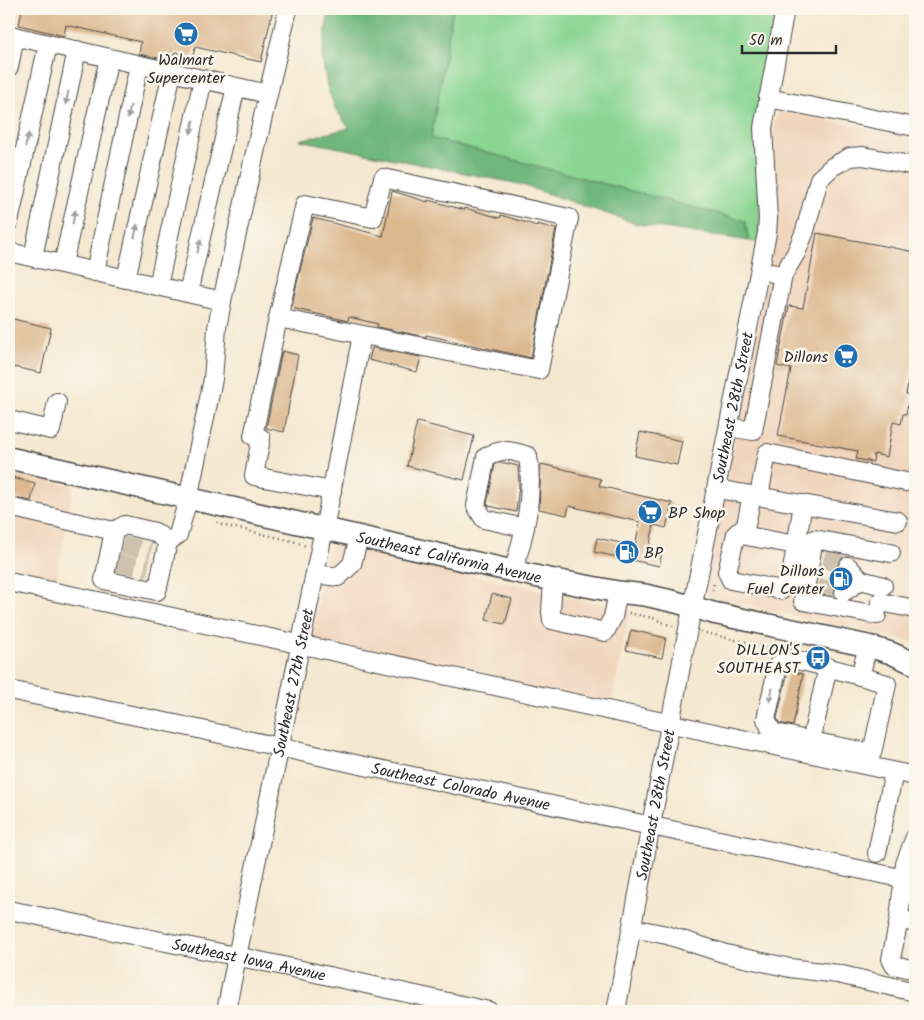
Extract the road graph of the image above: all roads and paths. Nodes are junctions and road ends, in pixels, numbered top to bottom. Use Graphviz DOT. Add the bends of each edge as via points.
graph roads {
  1 [pos="288,9"];
  2 [pos="786,9"];
  3 [pos="12,35"];
  4 [pos="48,44"];
  5 [pos="77,50"];
  6 [pos="109,58"];
  7 [pos="139,65"];
  8 [pos="9,67"];
  9 [pos="172,72"];
  10 [pos="203,79"];
  11 [pos="236,87"];
  12 [pos="268,94"];
  13 [pos="768,98"];
  14 [pos="915,127"];
  15 [pos="915,166"];
  16 [pos="9,222"];
  17 [pos="9,252"];
  18 [pos="33,257"];
  19 [pos="63,264"];
  20 [pos="94,272"];
  21 [pos="760,272"];
  22 [pos="783,275"];
  23 [pos="126,279"];
  24 [pos="158,286"];
  25 [pos="188,294"];
  26 [pos="222,301"];
  27 [pos="278,318"];
  28 [pos="362,334"];
  29 [pos="57,402"];
  30 [pos="9,420"];
  31 [pos="729,427"];
  32 [pos="753,432"];
  33 [pos="767,453"];
  34 [pos="9,458"];
  35 [pos="906,482"];
  36 [pos="717,489"];
  37 [pos="332,491"];
  38 [pos="756,496"];
  39 [pos="188,499"];
  40 [pos="803,504"];
  41 [pos="9,508"];
  42 [pos="898,521"];
  43 [pos="525,528"];
  44 [pos="324,529"];
  45 [pos="736,534"];
  46 [pos="359,537"];
  47 [pos="116,540"];
  48 [pos="796,545"];
  49 [pos="161,549"];
  50 [pos="891,554"];
  51 [pos="848,566"];
  52 [pos="513,571"];
  53 [pos="315,574"];
  54 [pos="553,580"];
  55 [pos="861,580"];
  56 [pos="9,582"];
  57 [pos="618,592"];
  58 [pos="844,592"];
  59 [pos="880,601"];
  60 [pos="693,606"];
  61 [pos="915,609"];
  62 [pos="300,643"];
  63 [pos="868,646"];
  64 [pos="891,653"];
  65 [pos="915,653"];
  66 [pos="915,664"];
  67 [pos="828,667"];
  68 [pos="860,676"];
  69 [pos="9,690"];
  70 [pos="671,725"];
  71 [pos="812,741"];
  72 [pos="279,747"];
  73 [pos="870,760"];
  74 [pos="894,772"];
  75 [pos="915,776"];
  76 [pos="652,825"];
  77 [pos="915,837"];
  78 [pos="877,854"];
  79 [pos="909,879"];
  80 [pos="9,910"];
  81 [pos="907,921"];
  82 [pos="632,928"];
  83 [pos="237,956"];
  84 [pos="915,970"];
  85 [pos="915,992"];
  86 [pos="226,1011"];
  87 [pos="489,1011"];
  88 [pos="616,1011"];
  1 -- 12 [label="street"];
  2 -- 13 [label="street, Southeast 28th Street"];
  3 -- 4 [label="street"];
  3 -- 8 [label="street"];
  4 -- 5 [label="street"];
  16 -- 4 [label="street, one-way"];
  5 -- 6 [label="street"];
  5 -- 18 [label="street, one-way"];
  6 -- 7 [label="street"];
  19 -- 6 [label="street, one-way"];
  7 -- 9 [label="street"];
  7 -- 20 [label="street, one-way"];
  9 -- 10 [label="street"];
  23 -- 9 [label="street, one-way"];
  10 -- 11 [label="street"];
  10 -- 24 [label="street, one-way"];
  11 -- 12 [label="street"];
  25 -- 11 [label="street, one-way"];
  12 -- 26 [label="street"];
  13 -- 14 [label="street"];
  13 -- 21 [label="street, Southeast 28th Street" via="762,128 768,219"];
  15 -- 22 [label="street" via="863,156 850,157 832,167 819,179 805,231"];
  17 -- 18 [label="street"];
  18 -- 19 [label="street"];
  19 -- 20 [label="street"];
  20 -- 23 [label="street"];
  21 -- 22 [label="street"];
  21 -- 31 [label="street, Southeast 28th Street"];
  22 -- 32 [label="street"];
  23 -- 24 [label="street"];
  24 -- 25 [label="street"];
  25 -- 26 [label="street"];
  26 -- 39 [label="street" via="213,379"];
  27 -- 28 [label="street"];
  27 -- 28 [label="street" via="305,204 373,218 383,178 569,218 539,370"];
  27 -- 37 [label="street" via="253,436 261,438 254,476"];
  28 -- 37 [label="street, Southeast 27th Street"];
  29 -- 30 [label="street" via="51,430"];
  31 -- 32 [label="street"];
  31 -- 36 [label="street, Southeast 28th Street"];
  32 -- 33 [label="street"];
  33 -- 35 [label="street"];
  33 -- 38 [label="street"];
  34 -- 39 [label="main road, Southeast California Avenue"];
  36 -- 38 [label="street"];
  36 -- 60 [label="street, Southeast 28th Street"];
  37 -- 44 [label="street, Southeast 27th Street"];
  38 -- 40 [label="street"];
  38 -- 45 [label="street" via="746,525"];
  39 -- 44 [label="main road, Southeast California Avenue"];
  39 -- 49 [label="street" via="178,535"];
  40 -- 42 [label="street"];
  40 -- 48 [label="street"];
  41 -- 47 [label="street"];
  43 -- 43 [label="street" via="531,476 528,456 512,450 495,452 486,457 476,506 484,519"];
  43 -- 52 [label="street"];
  44 -- 46 [label="main road, Southeast California Avenue"];
  44 -- 53 [label="street, Southeast 27th Street"];
  45 -- 48 [label="street"];
  45 -- 48 [label="street" via="728,576 731,580 764,588 782,590 787,586"];
  46 -- 52 [label="main road, Southeast California Avenue"];
  46 -- 53 [label="street" via="352,564 338,577"];
  47 -- 49 [label="street" via="125,525 155,532"];
  47 -- 49 [label="street" via="113,562 104,580 157,591 155,571"];
  50 -- 59 [label="street" via="814,538 817,558 811,586 803,601"];
  51 -- 55 [label="street"];
  52 -- 54 [label="main road, Southeast California Avenue"];
  53 -- 62 [label="street, Southeast 27th Street"];
  54 -- 57 [label="main road, Southeast California Avenue"];
  54 -- 57 [label="street" via="552,620 605,632 613,616"];
  55 -- 58 [label="street"];
  55 -- 59 [label="street"];
  56 -- 62 [label="street"];
  57 -- 60 [label="main road, Southeast California Avenue"];
  59 -- 61 [label="street"];
  60 -- 63 [label="main road, Southeast California Avenue"];
  60 -- 70 [label="street, Southeast 28th Street"];
  62 -- 70 [label="street"];
  62 -- 72 [label="street, Southeast 27th Street"];
  63 -- 64 [label="main road, Southeast California Avenue"];
  63 -- 68 [label="street"];
  64 -- 65 [label="main road, Southeast California Avenue"];
  64 -- 66 [label="main road, Southeast California Avenue"];
  67 -- 68 [label="street"];
  67 -- 71 [label="street"];
  67 -- 71 [label="street, one-way" via="787,658 778,665 770,698 766,719 772,732"];
  68 -- 73 [label="street" via="887,684"];
  69 -- 72 [label="street, Southeast Colorado Avenue"];
  70 -- 73 [label="street"];
  70 -- 76 [label="street, Southeast 28th Street"];
  71 -- 73 [label="street"];
  72 -- 76 [label="street, Southeast Colorado Avenue"];
  72 -- 83 [label="street, Southeast 27th Street"];
  73 -- 74 [label="street"];
  74 -- 75 [label="street"];
  74 -- 78 [label="street"];
  76 -- 79 [label="street, Southeast Colorado Avenue"];
  76 -- 82 [label="street, Southeast 28th Street"];
  77 -- 79 [label="street" via="905,864"];
  79 -- 81 [label="street"];
  80 -- 83 [label="street, Southeast Iowa Avenue"];
  81 -- 84 [label="street" via="891,959 894,965"];
  82 -- 85 [label="street" via="667,935 726,954"];
  82 -- 88 [label="street, Southeast 28th Street"];
  83 -- 86 [label="street, Southeast 27th Street"];
  83 -- 87 [label="street, Southeast Iowa Avenue"];
}
